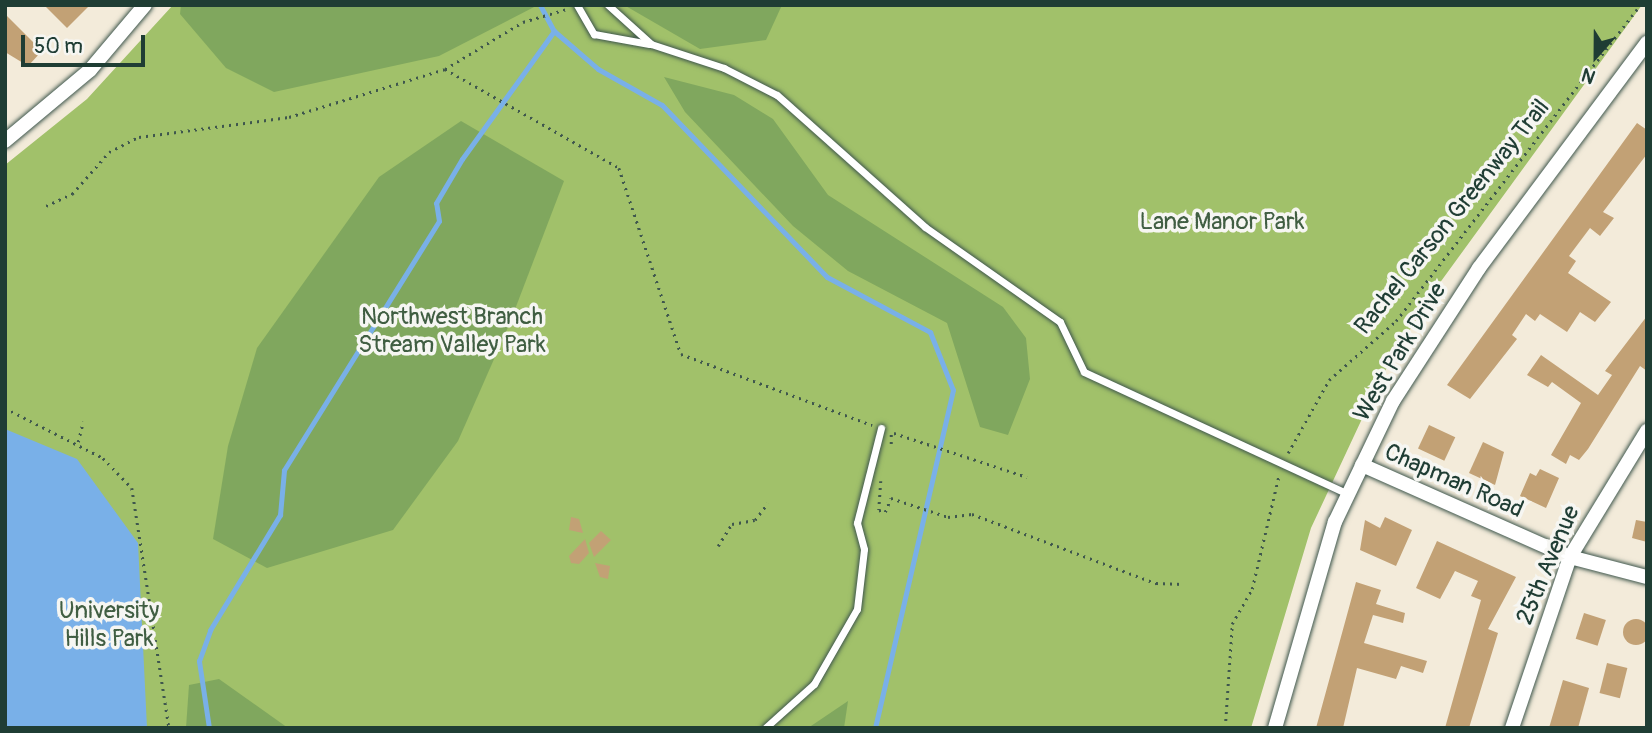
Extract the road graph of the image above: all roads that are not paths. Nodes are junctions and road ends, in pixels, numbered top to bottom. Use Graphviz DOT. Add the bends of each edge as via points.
graph roads {
  1 [pos="145,5"];
  2 [pos="577,5"];
  3 [pos="608,5"];
  4 [pos="1647,43"];
  5 [pos="651,44"];
  6 [pos="5,141"];
  7 [pos="881,428"];
  8 [pos="1647,430"];
  9 [pos="1362,465"];
  10 [pos="1348,494"];
  11 [pos="1570,558"];
  12 [pos="1647,577"];
  13 [pos="765,728"];
  14 [pos="1275,728"];
  15 [pos="1511,728"];
  1 -- 6 [label="street" via="90,70"];
  2 -- 5 [label="lane" via="594,34"];
  3 -- 5 [label="lane"];
  4 -- 9 [label="street, West Park Drive" via="1448,312"];
  5 -- 10 [label="lane" via="724,68 777,94 925,228 1060,322 1084,372"];
  7 -- 13 [label="lane" via="858,523 864,549 857,609 814,684"];
  8 -- 11 [label="street, 25th Avenue"];
  9 -- 10 [label="street, West Park Drive"];
  9 -- 11 [label="street, Chapman Road"];
  10 -- 14 [label="street, West Park Drive" via="1319,566"];
  11 -- 12 [label="street, Chapman Road"];
  11 -- 15 [label="street, 25th Avenue"];
}
